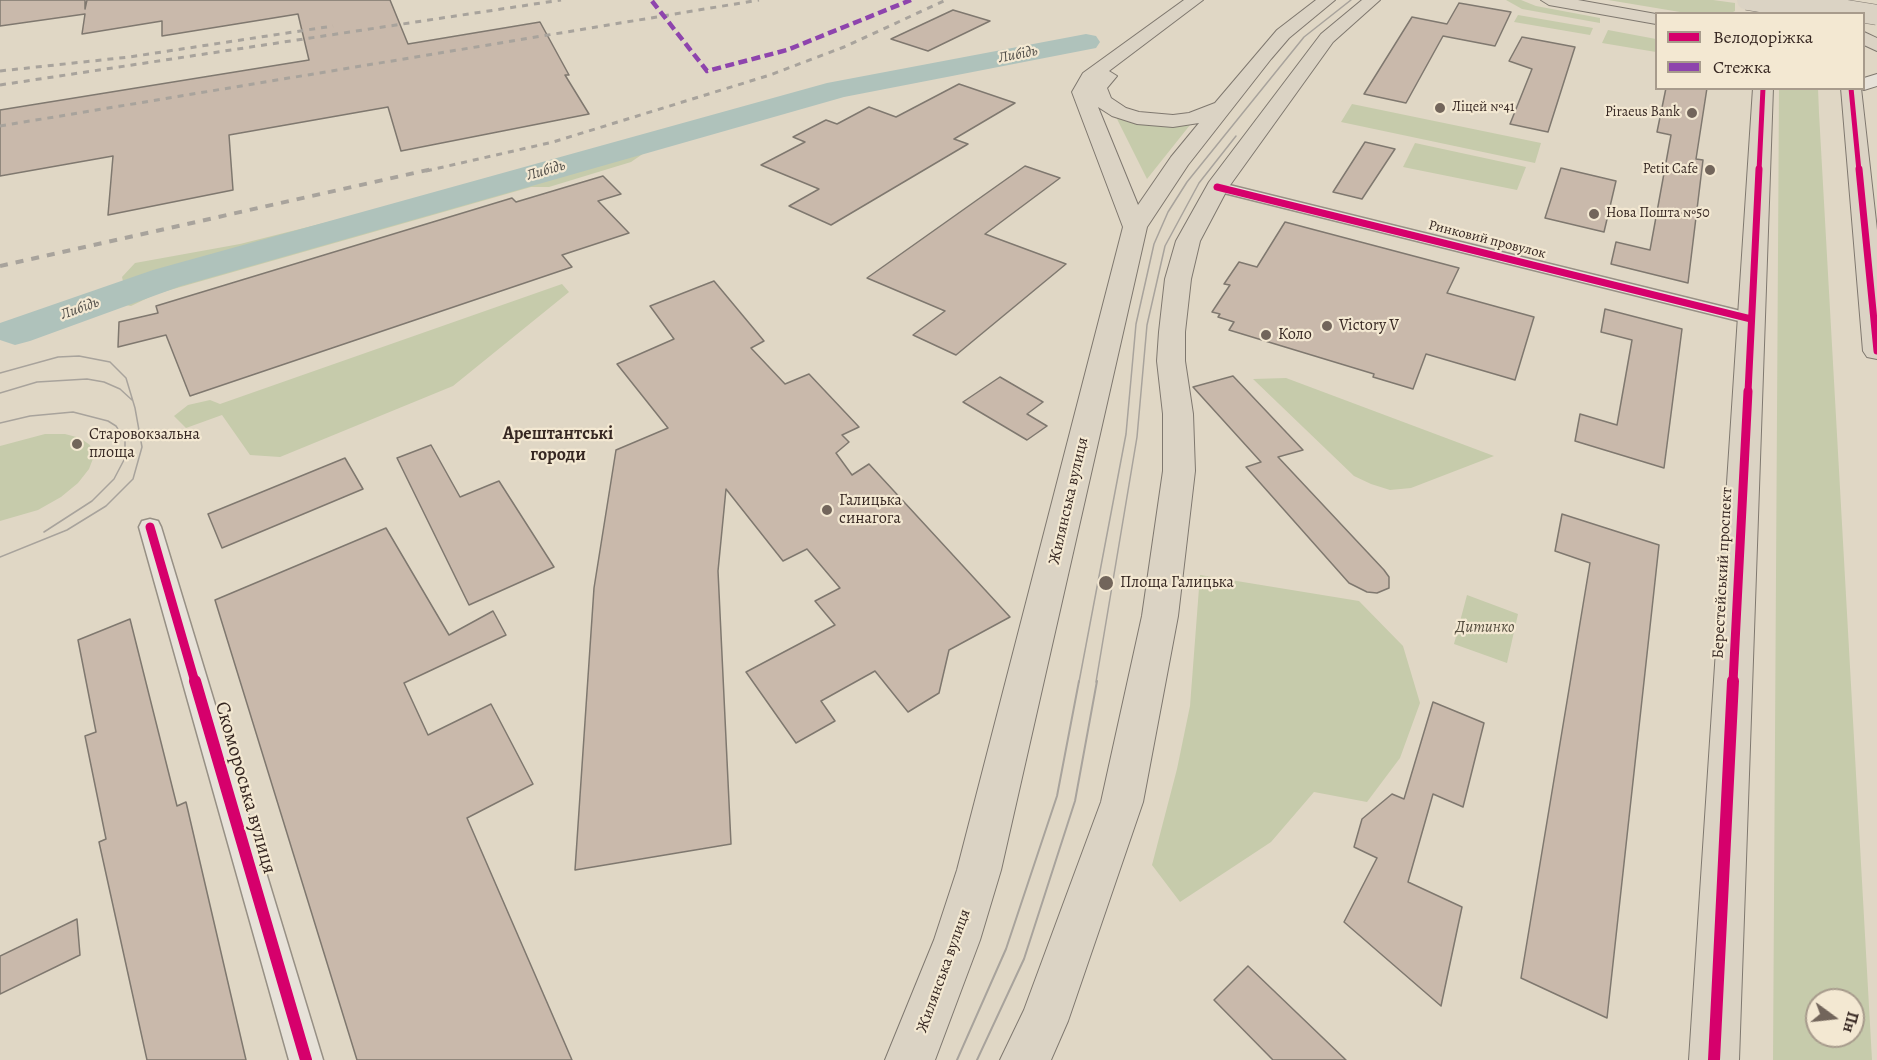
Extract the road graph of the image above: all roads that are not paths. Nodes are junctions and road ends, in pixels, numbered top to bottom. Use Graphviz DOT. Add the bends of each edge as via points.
graph roads {
  1 [pos="1195,0"];
  2 [pos="1210,0"];
  3 [pos="1327,0"];
  4 [pos="1372,0"];
  5 [pos="1549,0"];
  6 [pos="1582,0"];
  7 [pos="1747,0"];
  8 [pos="1786,0"];
  9 [pos="1819,12"];
  10 [pos="1859,12"];
  11 [pos="1655,13"];
  12 [pos="1655,20"];
  13 [pos="1763,90"];
  14 [pos="1851,90"];
  15 [pos="1223,107"];
  16 [pos="1217,187"];
  17 [pos="1135,227"];
  18 [pos="1751,319"];
  19 [pos="1877,351"];
  20 [pos="150,527"];
  21 [pos="306,1060"];
  22 [pos="910,1060"];
  23 [pos="1026,1060"];
  24 [pos="1714,1060"];
  1 -- 17 [label="main road" via="1102,67 1090,77 1082,92"];
  2 -- 15 [label="main road" via="1108,74 1097,88 1102,101 1119,112 1152,121 1173,122"];
  3 -- 15 [label="main road, Жилянська вулиця" via="1283,34"];
  4 -- 16 [label="main road" via="1327,38"];
  5 -- 12 [label="main road"];
  6 -- 11 [label="main road"];
  7 -- 9 [label="main road, bridge"];
  8 -- 10 [label="main road, bridge"];
  13 -- 18 [label="main road, Берестейський проспект"];
  14 -- 19 [label="main road"];
  15 -- 17 [label="main road, Жилянська вулиця"];
  16 -- 18 [label="street, Ринковий провулок"];
  16 -- 23 [label="main road" via="1188,241 1178,279 1171,361 1178,414 1179,471 1160,616 1122,802 1044,1022"];
  17 -- 22 [label="main road, Жилянська вулиця" via="979,870 957,940"];
  18 -- 24 [label="main road, Берестейський проспект"];
  20 -- 21 [label="street, Скомороська вулиця"];
}
